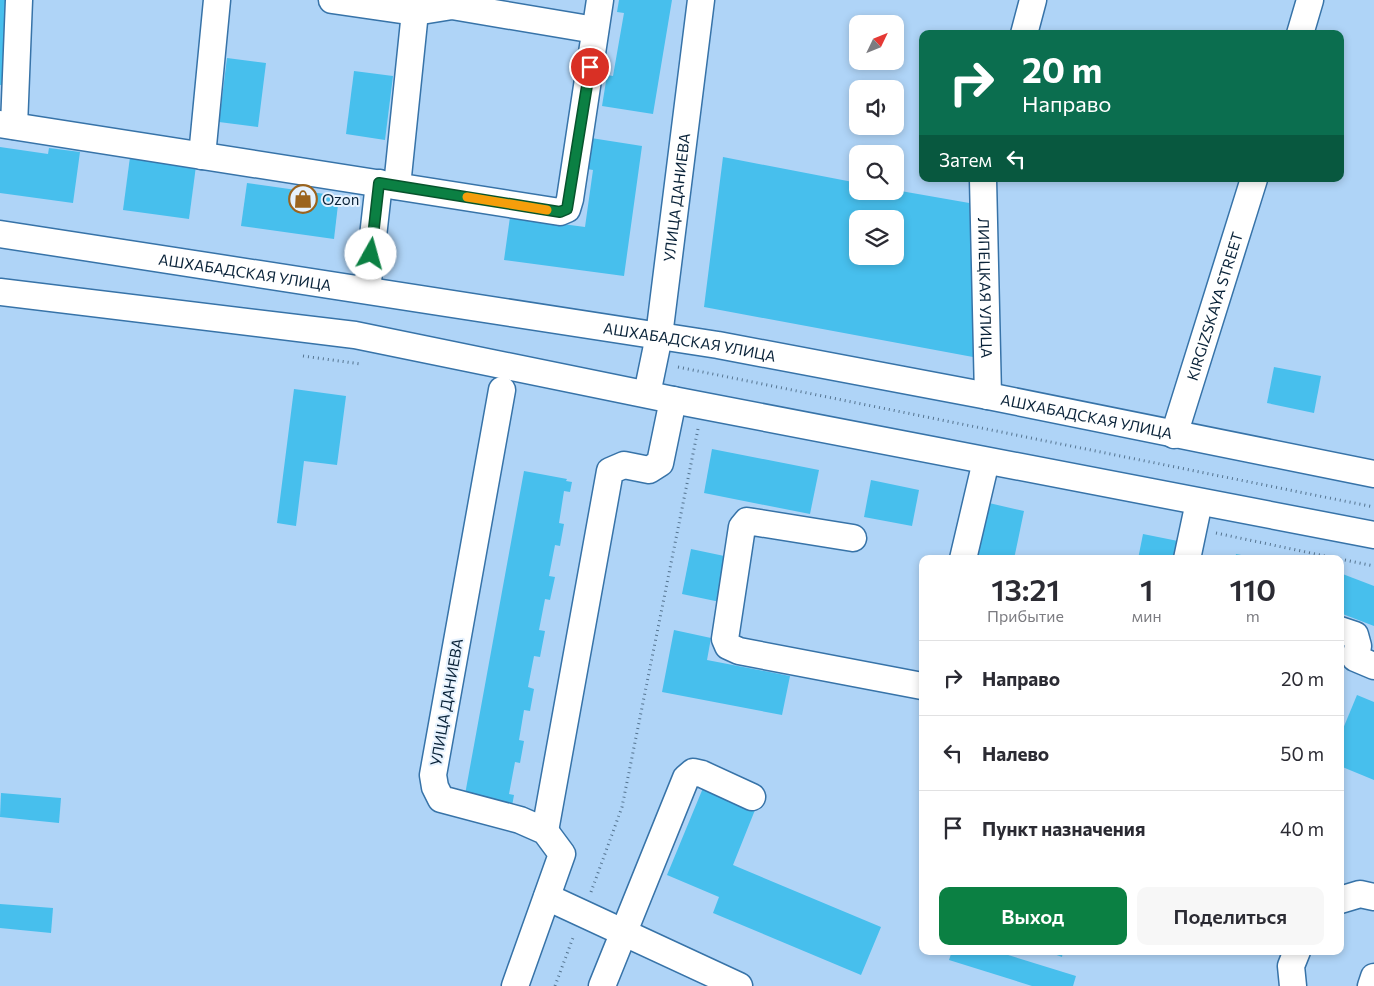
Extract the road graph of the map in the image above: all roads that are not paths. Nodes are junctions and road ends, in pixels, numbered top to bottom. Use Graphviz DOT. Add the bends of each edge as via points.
graph roads {
  1 [pos="19,0"];
  2 [pos="217,0"];
  3 [pos="332,0"];
  4 [pos="600,0"];
  5 [pos="701,0"];
  6 [pos="1033,0"];
  7 [pos="1310,0"];
  8 [pos="415,12"];
  9 [pos="595,30"];
  10 [pos="1025,30"];
  11 [pos="1301,30"];
  12 [pos="7,125"];
  13 [pos="202,156"];
  14 [pos="983,182"];
  15 [pos="1253,182"];
  16 [pos="388,184"];
  17 [pos="0,234"];
  18 [pos="366,290"];
  19 [pos="0,292"];
  20 [pos="659,336"];
  21 [pos="502,390"];
  22 [pos="647,394"];
  23 [pos="988,396"];
  24 [pos="673,400"];
  25 [pos="1174,435"];
  26 [pos="986,461"];
  27 [pos="1374,474"];
  28 [pos="1200,502"];
  29 [pos="1374,535"];
  30 [pos="853,538"];
  31 [pos="965,555"];
  32 [pos="1188,555"];
  33 [pos="1344,631"];
  34 [pos="1374,666"];
  35 [pos="919,685"];
  36 [pos="752,798"];
  37 [pos="545,831"];
  38 [pos="547,897"];
  39 [pos="1374,897"];
  40 [pos="1344,899"];
  41 [pos="625,934"];
  42 [pos="1295,955"];
  43 [pos="1374,977"];
  44 [pos="515,986"];
  45 [pos="602,986"];
  46 [pos="738,986"];
  47 [pos="1294,986"];
  48 [pos="1371,986"];
  1 -- 12 [label="street"];
  2 -- 13 [label="street"];
  3 -- 8 [label="street"];
  4 -- 9 [label="street"];
  5 -- 20 [label="street, УЛИЦА ДАНИЕВА"];
  6 -- 10 [label="street"];
  7 -- 11 [label="street"];
  8 -- 9 [label="street" via="452,6"];
  8 -- 16 [label="street"];
  9 -- 16 [label="street" via="567,209 560,212"];
  12 -- 13 [label="street"];
  13 -- 16 [label="street"];
  14 -- 23 [label="street, ЛИПЕЦКАЯ УЛИЦА"];
  15 -- 25 [label="street, KIRGIZSKAYA STREET"];
  16 -- 18 [label="street"];
  17 -- 18 [label="street, АШХАБАДСКАЯ УЛИЦА"];
  18 -- 20 [label="street, АШХАБАДСКАЯ УЛИЦА"];
  19 -- 22 [label="street" via="355,335"];
  20 -- 22 [label="street, УЛИЦА ДАНИЕВА"];
  20 -- 23 [label="street, АШХАБАДСКАЯ УЛИЦА"];
  21 -- 37 [label="street, УЛИЦА ДАНИЕВА" via="433,775 441,799 520,820"];
  22 -- 24 [label="street"];
  23 -- 25 [label="street, АШХАБАДСКАЯ УЛИЦА"];
  24 -- 26 [label="street"];
  24 -- 37 [label="street" via="660,464 649,470 624,465 610,471"];
  25 -- 27 [label="street, АШХАБАДСКАЯ УЛИЦА"];
  26 -- 28 [label="street"];
  26 -- 31 [label="street"];
  28 -- 29 [label="street"];
  28 -- 32 [label="street"];
  30 -- 35 [label="street" via="747,521 742,527 725,639 728,646 739,652"];
  33 -- 34 [label="street" via="1355,635 1358,646 1355,658"];
  36 -- 41 [label="street" via="702,774 693,772 686,778"];
  37 -- 38 [label="street, УЛИЦА ДАНИЕВА" via="562,854"];
  38 -- 41 [label="street"];
  38 -- 44 [label="street, УЛИЦА ДАНИЕВА"];
  39 -- 40 [label="street" via="1360,894"];
  41 -- 45 [label="street"];
  41 -- 46 [label="street"];
  42 -- 47 [label="street" via="1291,966"];
  43 -- 48 [label="street"];
}
